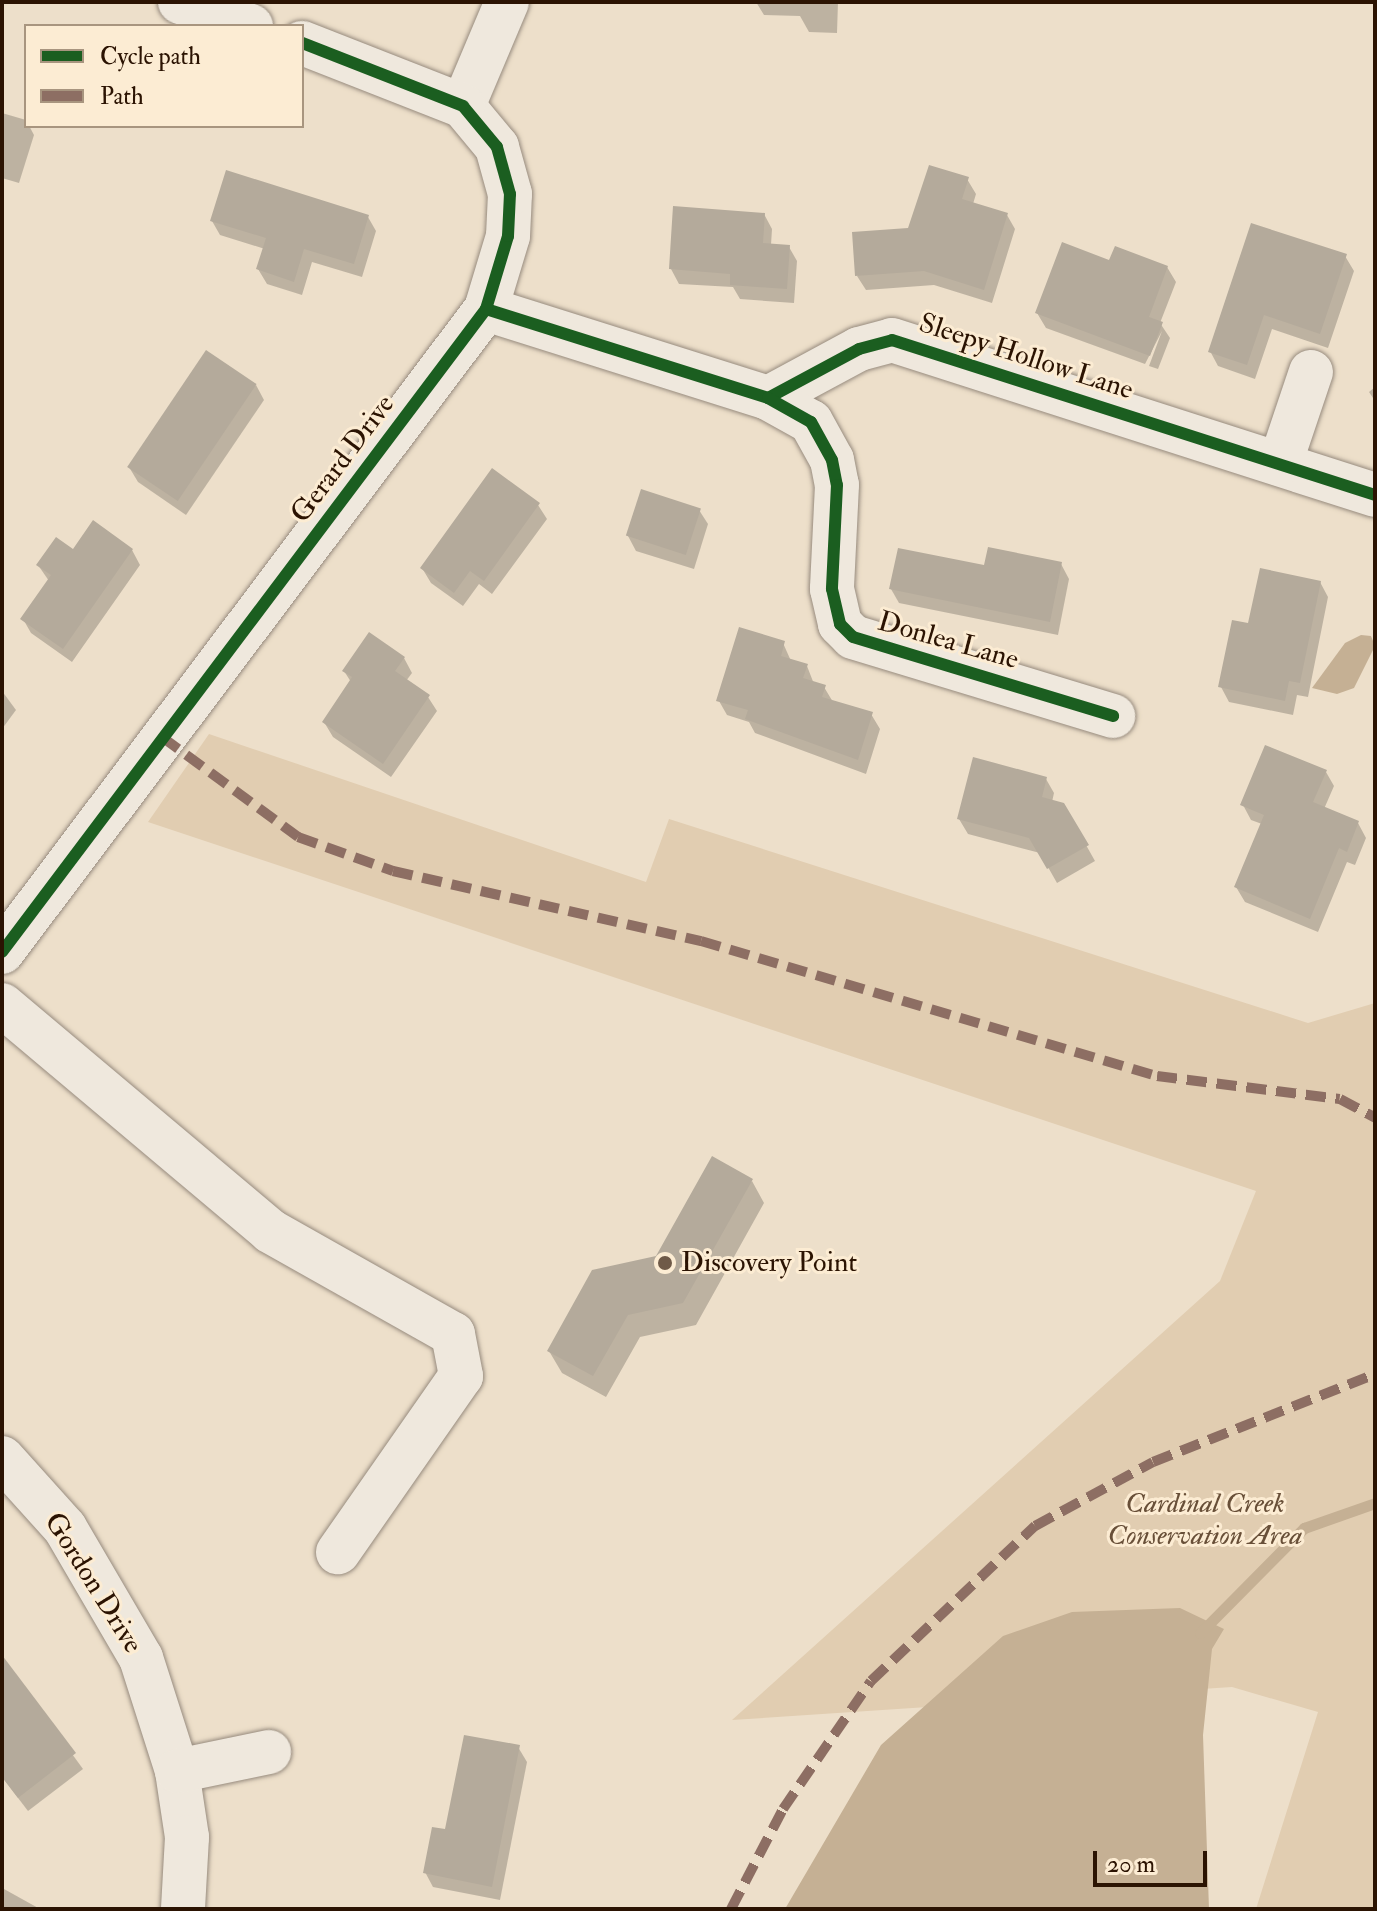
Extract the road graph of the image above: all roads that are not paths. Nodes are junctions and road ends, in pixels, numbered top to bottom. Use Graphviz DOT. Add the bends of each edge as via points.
graph roads {
  1 [pos="180,2"];
  2 [pos="507,2"];
  3 [pos="245,24"];
  4 [pos="304,44"];
  5 [pos="463,106"];
  6 [pos="486,309"];
  7 [pos="1311,372"];
  8 [pos="768,398"];
  9 [pos="1280,464"];
  10 [pos="1375,495"];
  11 [pos="1113,716"];
  12 [pos="7,933"];
  13 [pos="2,1005"];
  14 [pos="2,1458"];
  15 [pos="338,1552"];
  16 [pos="269,1752"];
  17 [pos="177,1771"];
  18 [pos="183,1909"];
  1 -- 3 [label="street"];
  2 -- 5 [label="street"];
  4 -- 5 [label="street, Gerard Drive"];
  5 -- 6 [label="street, Gerard Drive" via="497,147 510,194 508,236"];
  6 -- 8 [label="street"];
  6 -- 12 [label="street, Gerard Drive"];
  7 -- 9 [label="street"];
  8 -- 9 [label="street, Sleepy Hollow Lane" via="825,372 859,349 892,340"];
  8 -- 11 [label="street, Donlea Lane" via="811,422 832,460 837,485 832,589 840,624 853,637"];
  9 -- 10 [label="street, Sleepy Hollow Lane"];
  13 -- 15 [label="street" via="270,1231 453,1334 461,1376"];
  14 -- 17 [label="street, Gordon Drive" via="65,1528 107,1593 141,1658"];
  16 -- 17 [label="street"];
  17 -- 18 [label="street, Gordon Drive" via="187,1837"];
}
